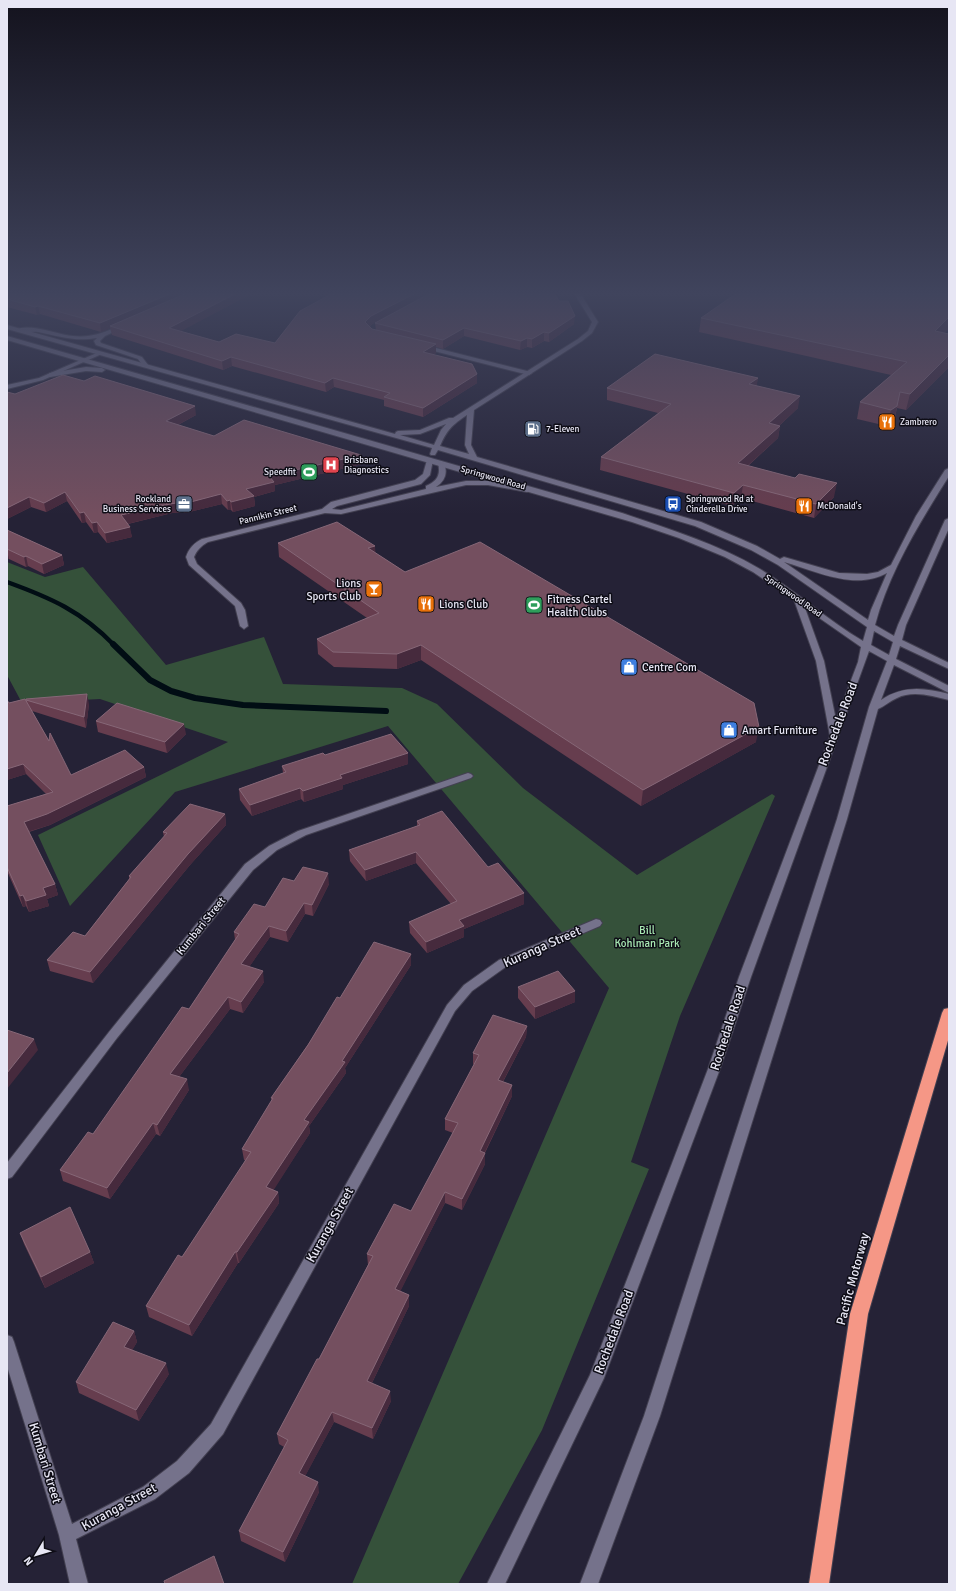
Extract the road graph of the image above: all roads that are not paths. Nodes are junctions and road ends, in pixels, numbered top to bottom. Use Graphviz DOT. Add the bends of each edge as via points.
graph roads {
  1 [pos="59,367"];
  2 [pos="107,367"];
  3 [pos="153,367"];
  4 [pos="506,367"];
  5 [pos="538,367"];
  6 [pos="529,373"];
  7 [pos="50,375"];
  8 [pos="137,376"];
  9 [pos="7,387"];
  10 [pos="471,409"];
  11 [pos="380,432"];
  12 [pos="436,448"];
  13 [pos="474,458"];
  14 [pos="430,460"];
  15 [pos="441,463"];
  16 [pos="949,470"];
  17 [pos="422,492"];
  18 [pos="539,492"];
  19 [pos="325,511"];
  20 [pos="949,520"];
  21 [pos="766,554"];
  22 [pos="894,566"];
  23 [pos="797,598"];
  24 [pos="244,626"];
  25 [pos="871,626"];
  26 [pos="897,641"];
  27 [pos="866,646"];
  28 [pos="892,660"];
  29 [pos="949,666"];
  30 [pos="949,690"];
  31 [pos="949,697"];
  32 [pos="874,707"];
  33 [pos="834,736"];
  34 [pos="468,776"];
  35 [pos="596,923"];
  36 [pos="949,1013"];
  37 [pos="7,1174"];
  38 [pos="7,1342"];
  39 [pos="67,1535"];
  40 [pos="79,1584"];
  41 [pos="496,1584"];
  42 [pos="589,1584"];
  43 [pos="819,1584"];
  1 -- 7 [label="main road"];
  2 -- 8 [label="main road, Springwood Road"];
  3 -- 11 [label="main road, Springwood Road"];
  4 -- 6 [label="main road"];
  5 -- 6 [label="main road"];
  6 -- 10 [label="main road"];
  7 -- 8 [label="main road" via="93,369"];
  7 -- 9 [label="main road"];
  8 -- 14 [label="main road, Springwood Road"];
  10 -- 11 [label="main road" via="419,433"];
  10 -- 12 [label="main road, Pannikin Street" via="450,424"];
  10 -- 13 [label="main road" via="468,445"];
  11 -- 12 [label="main road, Springwood Road"];
  12 -- 13 [label="main road, Springwood Road"];
  12 -- 14 [label="main road, Pannikin Street"];
  12 -- 15 [label="main road"];
  13 -- 21 [label="main road, Springwood Road" via="698,524"];
  14 -- 15 [label="main road, Springwood Road"];
  14 -- 19 [label="main road, Pannikin Street" via="426,475 418,482 334,504"];
  15 -- 17 [label="main road" via="443,474 440,480"];
  15 -- 18 [label="main road, Springwood Road"];
  16 -- 22 [label="main road, Rochedale Road" via="920,516"];
  17 -- 18 [label="main road" via="476,483"];
  17 -- 19 [label="main road" via="341,512"];
  18 -- 23 [label="main road, Springwood Road" via="674,533 766,576"];
  19 -- 24 [label="main road, Pannikin Street" via="213,538 194,549 190,557 193,565 238,605"];
  20 -- 26 [label="main road" via="905,617"];
  21 -- 22 [label="main road" via="820,572 844,576 879,574"];
  21 -- 25 [label="main road, Springwood Road" via="795,571"];
  22 -- 25 [label="main road, Rochedale Road"];
  23 -- 27 [label="main road, Springwood Road"];
  23 -- 33 [label="main road" via="820,661"];
  25 -- 26 [label="main road, Springwood Road"];
  25 -- 27 [label="main road, Rochedale Road"];
  26 -- 28 [label="main road"];
  26 -- 29 [label="main road, Springwood Road"];
  27 -- 28 [label="main road, Springwood Road"];
  27 -- 33 [label="main road, Rochedale Road"];
  28 -- 30 [label="main road, Springwood Road"];
  28 -- 32 [label="main road"];
  31 -- 32 [label="main road" via="924,691 907,691"];
  32 -- 42 [label="main road" via="842,819 652,1416"];
  33 -- 41 [label="main road, Rochedale Road" via="744,977 681,1159 596,1378"];
  34 -- 37 [label="main road, Kumbari Street" via="302,833 273,848 249,867 113,1034"];
  35 -- 39 [label="main road, Kuranga Street" via="503,963 468,988 451,1008 217,1429 183,1467 149,1493"];
  36 -- 43 [label="highway, Pacific Motorway" via="859,1314"];
  38 -- 39 [label="main road, Kumbari Street"];
  39 -- 40 [label="main road, Kumbari Street"];
}
